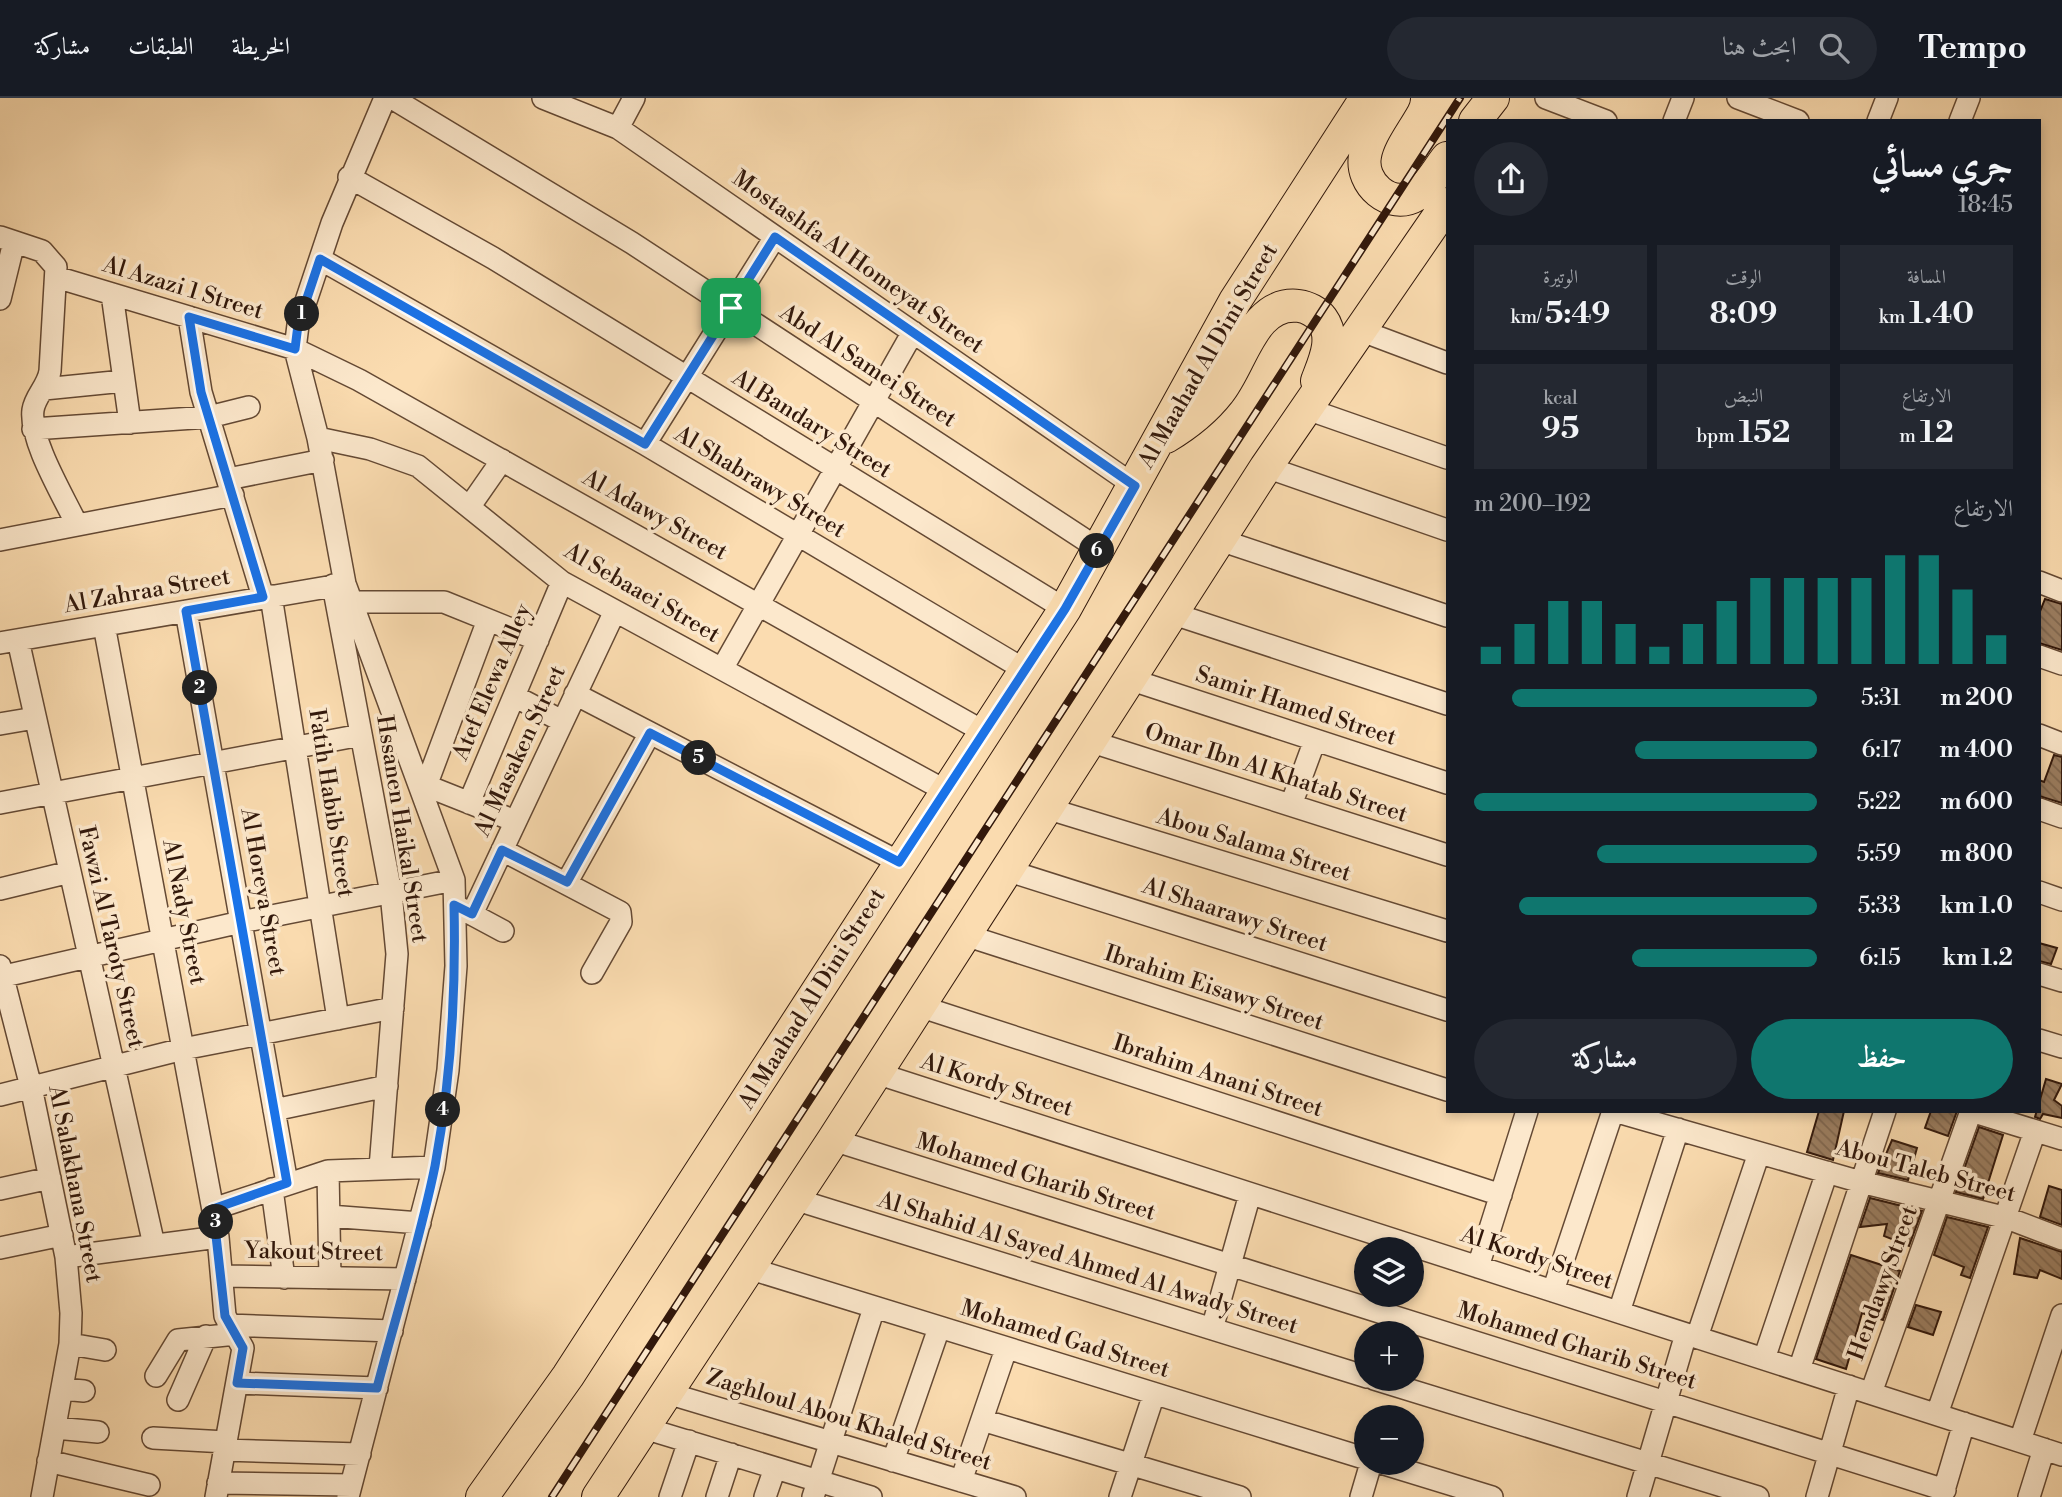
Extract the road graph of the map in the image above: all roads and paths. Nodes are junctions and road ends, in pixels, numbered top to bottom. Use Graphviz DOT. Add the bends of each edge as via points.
graph roads {
  1 [pos="385,98"];
  2 [pos="391,98"];
  3 [pos="543,98"];
  4 [pos="634,98"];
  5 [pos="1366,98"];
  6 [pos="1394,98"];
  7 [pos="1493,98"];
  8 [pos="1513,98"];
  9 [pos="1546,98"];
  10 [pos="1683,98"];
  11 [pos="1738,98"];
  12 [pos="1887,98"];
  13 [pos="1969,98"];
  14 [pos="1795,114"];
  15 [pos="1477,119"];
  16 [pos="1501,119"];
  17 [pos="1601,119"];
  18 [pos="1675,119"];
  19 [pos="1879,119"];
  20 [pos="1961,119"];
  21 [pos="618,128"];
  22 [pos="1446,159"];
  23 [pos="349,177"];
  24 [pos="1446,205"];
  25 [pos="775,237"];
  26 [pos="7,239"];
  27 [pos="320,259"];
  28 [pos="56,277"];
  29 [pos="112,294"];
  30 [pos="0,299"];
  31 [pos="731,308"];
  32 [pos="189,317"];
  33 [pos="1362,331"];
  34 [pos="913,332"];
  35 [pos="295,349"];
  36 [pos="1446,363"];
  37 [pos="687,377"];
  38 [pos="124,381"];
  39 [pos="44,389"];
  40 [pos="874,401"];
  41 [pos="248,407"];
  42 [pos="1307,409"];
  43 [pos="209,417"];
  44 [pos="130,423"];
  45 [pos="33,429"];
  46 [pos="318,438"];
  47 [pos="1159,442"];
  48 [pos="645,444"];
  49 [pos="1446,458"];
  50 [pos="323,460"];
  51 [pos="502,460"];
  52 [pos="1266,467"];
  53 [pos="835,469"];
  54 [pos="1135,486"];
  55 [pos="231,487"];
  56 [pos="470,506"];
  57 [pos="77,525"];
  58 [pos="1446,530"];
  59 [pos="798,535"];
  60 [pos="0,540"];
  61 [pos="1220,540"];
  62 [pos="1099,549"];
  63 [pos="562,582"];
  64 [pos="2041,583"];
  65 [pos="343,590"];
  66 [pos="2062,590"];
  67 [pos="267,597"];
  68 [pos="760,603"];
  69 [pos="1065,609"];
  70 [pos="186,611"];
  71 [pos="615,611"];
  72 [pos="1171,613"];
  73 [pos="1446,616"];
  74 [pos="488,620"];
  75 [pos="104,625"];
  76 [pos="538,640"];
  77 [pos="9,641"];
  78 [pos="2041,657"];
  79 [pos="2062,664"];
  80 [pos="722,669"];
  81 [pos="1025,670"];
  82 [pos="1129,679"];
  83 [pos="575,694"];
  84 [pos="514,696"];
  85 [pos="1446,704"];
  86 [pos="35,718"];
  87 [pos="562,721"];
  88 [pos="0,724"];
  89 [pos="650,733"];
  90 [pos="986,733"];
  91 [pos="361,735"];
  92 [pos="2041,737"];
  93 [pos="1315,740"];
  94 [pos="1089,741"];
  95 [pos="2062,744"];
  96 [pos="295,747"];
  97 [pos="213,763"];
  98 [pos="132,778"];
  99 [pos="1446,783"];
  100 [pos="425,790"];
  101 [pos="946,791"];
  102 [pos="52,793"];
  103 [pos="0,803"];
  104 [pos="469,803"];
  105 [pos="1290,805"];
  106 [pos="1046,808"];
  107 [pos="2041,810"];
  108 [pos="2062,817"];
  109 [pos="515,821"];
  110 [pos="502,850"];
  111 [pos="1446,855"];
  112 [pos="899,862"];
  113 [pos="1006,870"];
  114 [pos="70,873"];
  115 [pos="454,880"];
  116 [pos="567,882"];
  117 [pos="0,889"];
  118 [pos="391,893"];
  119 [pos="2041,893"];
  120 [pos="2062,900"];
  121 [pos="320,907"];
  122 [pos="463,909"];
  123 [pos="241,922"];
  124 [pos="503,931"];
  125 [pos="1446,931"];
  126 [pos="965,935"];
  127 [pos="163,940"];
  128 [pos="89,957"];
  129 [pos="1,973"];
  130 [pos="592,973"];
  131 [pos="2041,975"];
  132 [pos="2062,981"];
  133 [pos="919,1006"];
  134 [pos="393,1008"];
  135 [pos="1446,1010"];
  136 [pos="338,1018"];
  137 [pos="261,1033"];
  138 [pos="2041,1041"];
  139 [pos="2062,1047"];
  140 [pos="183,1049"];
  141 [pos="114,1067"];
  142 [pos="876,1073"];
  143 [pos="387,1086"];
  144 [pos="31,1087"];
  145 [pos="1446,1090"];
  146 [pos="0,1095"];
  147 [pos="274,1110"];
  148 [pos="1522,1113"];
  149 [pos="1613,1113"];
  150 [pos="1621,1113"];
  151 [pos="1884,1113"];
  152 [pos="1970,1113"];
  153 [pos="1977,1113"];
  154 [pos="1678,1129"];
  155 [pos="2035,1131"];
  156 [pos="2062,1139"];
  157 [pos="833,1140"];
  158 [pos="1759,1153"];
  159 [pos="435,1167"];
  160 [pos="380,1168"];
  161 [pos="328,1171"];
  162 [pos="1827,1172"];
  163 [pos="50,1178"];
  164 [pos="1861,1182"];
  165 [pos="279,1186"];
  166 [pos="0,1189"];
  167 [pos="1250,1194"];
  168 [pos="1501,1195"];
  169 [pos="794,1199"];
  170 [pos="1941,1200"];
  171 [pos="213,1209"];
  172 [pos="329,1216"];
  173 [pos="2007,1218"];
  174 [pos="420,1223"];
  175 [pos="62,1235"];
  176 [pos="218,1237"];
  177 [pos="2062,1239"];
  178 [pos="154,1245"];
  179 [pos="0,1248"];
  180 [pos="66,1257"];
  181 [pos="1230,1265"];
  182 [pos="1478,1267"];
  183 [pos="748,1268"];
  184 [pos="222,1276"];
  185 [pos="284,1278"];
  186 [pos="330,1278"];
  187 [pos="405,1279"];
  188 [pos="1553,1291"];
  189 [pos="874,1308"];
  190 [pos="1619,1312"];
  191 [pos="2062,1315"];
  192 [pos="939,1328"];
  193 [pos="1212,1329"];
  194 [pos="232,1330"];
  195 [pos="392,1331"];
  196 [pos="206,1336"];
  197 [pos="1692,1336"];
  198 [pos="70,1344"];
  199 [pos="1006,1349"];
  200 [pos="105,1350"];
  201 [pos="1764,1359"];
  202 [pos="1799,1370"];
  203 [pos="1354,1373"];
  204 [pos="156,1376"];
  205 [pos="237,1383"];
  206 [pos="1849,1386"];
  207 [pos="62,1388"];
  208 [pos="377,1388"];
  209 [pos="84,1391"];
  210 [pos="1413,1391"];
  211 [pos="667,1392"];
  212 [pos="1871,1393"];
  213 [pos="1154,1394"];
  214 [pos="178,1401"];
  215 [pos="1666,1402"];
  216 [pos="1937,1415"];
  217 [pos="982,1420"];
  218 [pos="1964,1423"];
  219 [pos="644,1427"];
  220 [pos="55,1428"];
  221 [pos="98,1432"];
  222 [pos="153,1438"];
  223 [pos="689,1441"];
  224 [pos="2020,1441"];
  225 [pos="830,1442"];
  226 [pos="225,1446"];
  227 [pos="2053,1452"];
  228 [pos="1830,1453"];
  229 [pos="359,1454"];
  230 [pos="731,1454"];
  231 [pos="1354,1455"];
  232 [pos="48,1461"];
  233 [pos="893,1461"];
  234 [pos="1648,1463"];
  235 [pos="1130,1464"];
  236 [pos="775,1468"];
  237 [pos="1367,1475"];
  238 [pos="1420,1475"];
  239 [pos="961,1481"];
  240 [pos="149,1485"];
  241 [pos="815,1489"];
  242 [pos="217,1490"];
  243 [pos="349,1491"];
  244 [pos="1944,1493"];
  245 [pos="42,1497"];
  246 [pos="482,1497"];
  247 [pos="598,1497"];
  248 [pos="670,1497"];
  249 [pos="717,1497"];
  250 [pos="765,1497"];
  251 [pos="871,1497"];
  252 [pos="1015,1497"];
  253 [pos="1120,1497"];
  254 [pos="1240,1497"];
  255 [pos="1361,1497"];
  256 [pos="1492,1497"];
  257 [pos="1638,1497"];
  258 [pos="1758,1497"];
  259 [pos="1817,1497"];
  260 [pos="2029,1497"];
  1 -- 23 [label="street"];
  2 -- 31 [label="street, Abd Al Samei Street"];
  3 -- 21 [label="street, Mostashfa Al Homeyat Street"];
  4 -- 21 [label="street"];
  5 -- 47 [label="main road, Al Maahad Al Dini Street" via="1235,300"];
  6 -- 22 [label="main road" via="1367,146 1365,172 1371,184 1380,193 1405,199 1426,186"];
  7 -- 15 [label="main road"];
  8 -- 16 [label="main road"];
  9 -- 17 [label="street"];
  10 -- 18 [label="street"];
  11 -- 14 [label="street"];
  12 -- 19 [label="street"];
  13 -- 20 [label="street"];
  21 -- 25 [label="street, Mostashfa Al Homeyat Street"];
  23 -- 27 [label="street"];
  23 -- 37 [label="street, Al Bandary Street" via="493,258"];
  24 -- 33 [label="main road"];
  25 -- 31 [label="street"];
  25 -- 34 [label="street, Mostashfa Al Homeyat Street"];
  26 -- 28 [label="street" via="41,250 50,257"];
  26 -- 30 [label="street"];
  27 -- 35 [label="street" via="298,325"];
  27 -- 48 [label="street, Al Shabrawy Street"];
  28 -- 29 [label="street, Al Azazi 1 Street"];
  28 -- 39 [label="street" via="50,371"];
  29 -- 32 [label="street, Al Azazi 1 Street"];
  29 -- 38 [label="street"];
  31 -- 37 [label="street"];
  31 -- 40 [label="street, Abd Al Samei Street"];
  32 -- 35 [label="street, Al Azazi 1 Street"];
  32 -- 43 [label="street, Fatih Habib Street"];
  33 -- 36 [label="street"];
  33 -- 42 [label="main road"];
  34 -- 40 [label="street"];
  34 -- 54 [label="street, Mostashfa Al Homeyat Street"];
  35 -- 46 [label="street"];
  35 -- 51 [label="street, Al Adawy Street"];
  37 -- 48 [label="street"];
  37 -- 53 [label="street, Al Bandary Street"];
  38 -- 39 [label="street"];
  38 -- 44 [label="street"];
  39 -- 45 [label="street" via="33,408"];
  40 -- 53 [label="street"];
  40 -- 62 [label="street, Abd Al Samei Street"];
  41 -- 43 [label="street"];
  42 -- 47 [label="main road" via="1328,349 1328,333 1312,310 1283,307 1257,327 1221,391"];
  42 -- 49 [label="street"];
  42 -- 52 [label="main road"];
  43 -- 44 [label="street"];
  43 -- 55 [label="street, Fatih Habib Street"];
  44 -- 45 [label="street"];
  45 -- 57 [label="street"];
  46 -- 50 [label="street"];
  46 -- 56 [label="street, Al Sebaaei Street" via="418,466"];
  47 -- 54 [label="main road, Al Maahad Al Dini Street"];
  48 -- 59 [label="street, Al Shabrawy Street"];
  50 -- 55 [label="street"];
  50 -- 65 [label="street"];
  51 -- 56 [label="street"];
  51 -- 68 [label="street, Al Adawy Street"];
  52 -- 58 [label="street"];
  52 -- 61 [label="main road"];
  53 -- 59 [label="street"];
  53 -- 69 [label="street, Al Bandary Street"];
  54 -- 62 [label="main road, Al Maahad Al Dini Street"];
  55 -- 57 [label="street"];
  55 -- 67 [label="street, Fatih Habib Street"];
  56 -- 63 [label="street, Al Sebaaei Street"];
  57 -- 60 [label="street"];
  59 -- 68 [label="street"];
  59 -- 81 [label="street, Al Shabrawy Street"];
  61 -- 72 [label="main road"];
  61 -- 73 [label="street"];
  62 -- 69 [label="main road, Al Maahad Al Dini Street"];
  63 -- 71 [label="street, Al Sebaaei Street"];
  63 -- 76 [label="street, Atef Elewa Alley"];
  64 -- 66 [label="street"];
  65 -- 67 [label="street, Al Zahraa Street"];
  65 -- 74 [label="street" via="444,601"];
  65 -- 91 [label="street, Hssanen Haikal Street"];
  65 -- 100 [label="street"];
  67 -- 70 [label="street, Al Zahraa Street"];
  67 -- 96 [label="street, Fatih Habib Street"];
  68 -- 80 [label="street"];
  68 -- 90 [label="street, Al Adawy Street"];
  69 -- 81 [label="main road, Al Maahad Al Dini Street"];
  70 -- 75 [label="street, Al Zahraa Street"];
  70 -- 97 [label="street, Al Horeya Street"];
  71 -- 80 [label="street, Al Sebaaei Street"];
  71 -- 83 [label="street, Al Masaken Street"];
  72 -- 82 [label="main road"];
  72 -- 85 [label="street"];
  74 -- 76 [label="street"];
  74 -- 100 [label="street"];
  75 -- 77 [label="street, Al Zahraa Street"];
  75 -- 98 [label="street, Al Nady Street"];
  76 -- 84 [label="street, Atef Elewa Alley"];
  77 -- 86 [label="street, Fawzi Al Taroty Street"];
  78 -- 79 [label="street"];
  80 -- 101 [label="street, Al Sebaaei Street"];
  81 -- 90 [label="main road, Al Maahad Al Dini Street"];
  82 -- 93 [label="street, Samir Hamed Street"];
  82 -- 94 [label="main road"];
  83 -- 87 [label="street, Al Masaken Street"];
  83 -- 89 [label="street"];
  84 -- 87 [label="street"];
  84 -- 104 [label="street, Atef Elewa Alley"];
  86 -- 88 [label="street"];
  86 -- 102 [label="street, Fawzi Al Taroty Street"];
  87 -- 109 [label="street, Al Masaken Street"];
  89 -- 112 [label="street"];
  89 -- 116 [label="street"];
  90 -- 101 [label="main road, Al Maahad Al Dini Street"];
  91 -- 96 [label="street"];
  91 -- 118 [label="street, Hssanen Haikal Street"];
  92 -- 95 [label="street"];
  93 -- 99 [label="street, Samir Hamed Street"];
  93 -- 105 [label="street"];
  94 -- 105 [label="street, Omar Ibn Al Khatab Street"];
  94 -- 106 [label="main road"];
  96 -- 97 [label="street"];
  96 -- 121 [label="street, Fatih Habib Street"];
  97 -- 98 [label="street"];
  97 -- 123 [label="street, Al Horeya Street"];
  98 -- 102 [label="street"];
  98 -- 127 [label="street, Al Nady Street"];
  100 -- 104 [label="street"];
  100 -- 115 [label="street"];
  101 -- 112 [label="main road, Al Maahad Al Dini Street"];
  102 -- 103 [label="street"];
  102 -- 114 [label="street, Fawzi Al Taroty Street"];
  104 -- 109 [label="street"];
  105 -- 111 [label="street, Omar Ibn Al Khatab Street"];
  106 -- 113 [label="main road"];
  106 -- 125 [label="street, Abou Salama Street"];
  107 -- 108 [label="street"];
  109 -- 110 [label="street, Al Masaken Street"];
  110 -- 116 [label="street"];
  110 -- 122 [label="street, Al Masaken Street"];
  112 -- 246 [label="main road, Al Maahad Al Dini Street" via="583,1354"];
  113 -- 126 [label="main road"];
  113 -- 135 [label="street, Al Shaarawy Street"];
  114 -- 117 [label="street"];
  114 -- 128 [label="street, Fawzi Al Taroty Street"];
  115 -- 118 [label="street"];
  115 -- 122 [label="street"];
  116 -- 130 [label="street" via="620,912 621,922"];
  118 -- 121 [label="street"];
  118 -- 134 [label="street, Hssanen Haikal Street" via="397,954"];
  119 -- 120 [label="street"];
  121 -- 123 [label="street"];
  121 -- 136 [label="street, Fatih Habib Street"];
  122 -- 124 [label="street"];
  122 -- 159 [label="street"];
  123 -- 127 [label="street"];
  123 -- 137 [label="street, Al Horeya Street"];
  126 -- 133 [label="main road"];
  126 -- 145 [label="street, Ibrahim Eisawy Street"];
  127 -- 128 [label="street"];
  127 -- 140 [label="street, Al Nady Street"];
  128 -- 129 [label="street"];
  128 -- 141 [label="street, Fawzi Al Taroty Street"];
  129 -- 144 [label="street, Al Salakhana Street"];
  131 -- 132 [label="street"];
  133 -- 142 [label="main road"];
  133 -- 168 [label="street, Ibrahim Anani Street"];
  134 -- 136 [label="street"];
  134 -- 143 [label="street, Hssanen Haikal Street"];
  136 -- 137 [label="street"];
  137 -- 140 [label="street"];
  137 -- 147 [label="street, Al Horeya Street"];
  138 -- 139 [label="street"];
  140 -- 141 [label="street"];
  140 -- 171 [label="street, Al Nady Street"];
  141 -- 144 [label="street"];
  141 -- 178 [label="street, Fawzi Al Taroty Street"];
  142 -- 157 [label="main road"];
  142 -- 167 [label="street, Al Kordy Street"];
  143 -- 147 [label="street"];
  143 -- 160 [label="street, Hssanen Haikal Street"];
  144 -- 146 [label="street"];
  144 -- 163 [label="street, Al Salakhana Street"];
  147 -- 165 [label="street, Al Horeya Street"];
  148 -- 168 [label="street"];
  149 -- 188 [label="street"];
  150 -- 154 [label="street, Abou Taleb Street"];
  151 -- 164 [label="street"];
  152 -- 170 [label="street, Hendawy Street"];
  153 -- 155 [label="street"];
  154 -- 158 [label="street, Abou Taleb Street"];
  154 -- 190 [label="street"];
  155 -- 156 [label="street"];
  155 -- 173 [label="street"];
  157 -- 169 [label="main road"];
  157 -- 181 [label="street, Mohamed Gharib Street"];
  158 -- 162 [label="street, Abou Taleb Street"];
  158 -- 197 [label="street"];
  159 -- 160 [label="street"];
  159 -- 174 [label="street"];
  160 -- 161 [label="street"];
  161 -- 165 [label="street"];
  161 -- 172 [label="street"];
  162 -- 164 [label="street, Abou Taleb Street"];
  162 -- 201 [label="street"];
  163 -- 166 [label="street"];
  163 -- 175 [label="street, Al Salakhana Street"];
  164 -- 170 [label="street, Abou Taleb Street"];
  164 -- 202 [label="street"];
  165 -- 171 [label="street"];
  165 -- 185 [label="street, Al Horeya Street"];
  167 -- 181 [label="street"];
  167 -- 182 [label="street, Al Kordy Street"];
  168 -- 182 [label="street"];
  169 -- 183 [label="main road"];
  169 -- 193 [label="street, Al Shahid Al Sayed Ahmed Al Awady Street"];
  170 -- 173 [label="street, Abou Taleb Street"];
  170 -- 212 [label="street, Hendawy Street"];
  171 -- 176 [label="street, Al Nady Street"];
  172 -- 174 [label="street"];
  172 -- 186 [label="street"];
  173 -- 177 [label="street, Abou Taleb Street"];
  173 -- 216 [label="street"];
  174 -- 187 [label="street"];
  175 -- 179 [label="street"];
  175 -- 180 [label="street, Al Salakhana Street"];
  176 -- 178 [label="street"];
  176 -- 184 [label="street, Al Nady Street"];
  178 -- 180 [label="street"];
  180 -- 198 [label="street, Al Salakhana Street"];
  181 -- 193 [label="street"];
  181 -- 215 [label="street, Mohamed Gharib Street"];
  182 -- 188 [label="street, Al Kordy Street"];
  183 -- 189 [label="street, Mohamed Gad Street"];
  183 -- 211 [label="main road"];
  184 -- 185 [label="street, Yakout Street"];
  184 -- 194 [label="street, Al Nady Street"];
  185 -- 186 [label="street, Yakout Street"];
  186 -- 187 [label="street, Yakout Street"];
  187 -- 195 [label="street"];
  188 -- 190 [label="street, Al Kordy Street"];
  189 -- 192 [label="street, Mohamed Gad Street"];
  189 -- 225 [label="street"];
  190 -- 197 [label="street, Al Kordy Street"];
  191 -- 224 [label="street"];
  192 -- 199 [label="street, Mohamed Gad Street"];
  192 -- 233 [label="street"];
  193 -- 203 [label="street, Al Shahid Al Sayed Ahmed Al Awady Street"];
  194 -- 195 [label="street"];
  194 -- 196 [label="street"];
  194 -- 205 [label="street, Al Nady Street" via="243,1348"];
  195 -- 208 [label="street"];
  196 -- 204 [label="street" via="178,1340"];
  196 -- 214 [label="street"];
  197 -- 201 [label="street, Al Kordy Street"];
  197 -- 215 [label="street"];
  198 -- 200 [label="street"];
  198 -- 207 [label="street, Al Salakhana Street"];
  199 -- 213 [label="street, Mohamed Gad Street"];
  199 -- 217 [label="street"];
  201 -- 202 [label="street, Al Kordy Street"];
  202 -- 206 [label="street, Al Kordy Street"];
  205 -- 208 [label="street"];
  205 -- 226 [label="street, Al Nady Street"];
  206 -- 212 [label="street, Al Kordy Street"];
  206 -- 228 [label="street"];
  207 -- 209 [label="street"];
  207 -- 220 [label="street, Al Salakhana Street"];
  208 -- 229 [label="street"];
  210 -- 234 [label="street"];
  211 -- 219 [label="main road"];
  211 -- 225 [label="street, Zaghloul Abou Khaled Street"];
  212 -- 216 [label="street, Al Kordy Street"];
  213 -- 231 [label="street, Mohamed Gad Street"];
  213 -- 235 [label="street"];
  215 -- 228 [label="street, Mohamed Gharib Street"];
  215 -- 234 [label="street"];
  216 -- 218 [label="street, Al Kordy Street"];
  217 -- 235 [label="street"];
  217 -- 239 [label="street"];
  218 -- 224 [label="street, Al Kordy Street"];
  218 -- 244 [label="street"];
  219 -- 223 [label="street"];
  219 -- 247 [label="main road"];
  220 -- 221 [label="street"];
  220 -- 232 [label="street, Al Salakhana Street"];
  222 -- 226 [label="street"];
  223 -- 230 [label="street"];
  223 -- 248 [label="street"];
  224 -- 227 [label="street, Al Kordy Street"];
  225 -- 233 [label="street, Zaghloul Abou Khaled Street"];
  225 -- 241 [label="street"];
  226 -- 229 [label="street"];
  226 -- 242 [label="street, Al Nady Street"];
  227 -- 260 [label="street"];
  228 -- 244 [label="street, Mohamed Gharib Street"];
  228 -- 259 [label="street"];
  229 -- 243 [label="street"];
  230 -- 236 [label="street"];
  230 -- 249 [label="street"];
  232 -- 240 [label="street"];
  232 -- 245 [label="street, Al Salakhana Street"];
  233 -- 239 [label="street, Zaghloul Abou Khaled Street"];
  234 -- 257 [label="street"];
  234 -- 258 [label="street"];
  235 -- 253 [label="street"];
  235 -- 254 [label="street"];
  236 -- 241 [label="street"];
  236 -- 250 [label="street"];
  237 -- 255 [label="street"];
  238 -- 256 [label="street"];
  239 -- 252 [label="street, Zaghloul Abou Khaled Street"];
  241 -- 251 [label="street"];
  242 -- 243 [label="street"];
}
